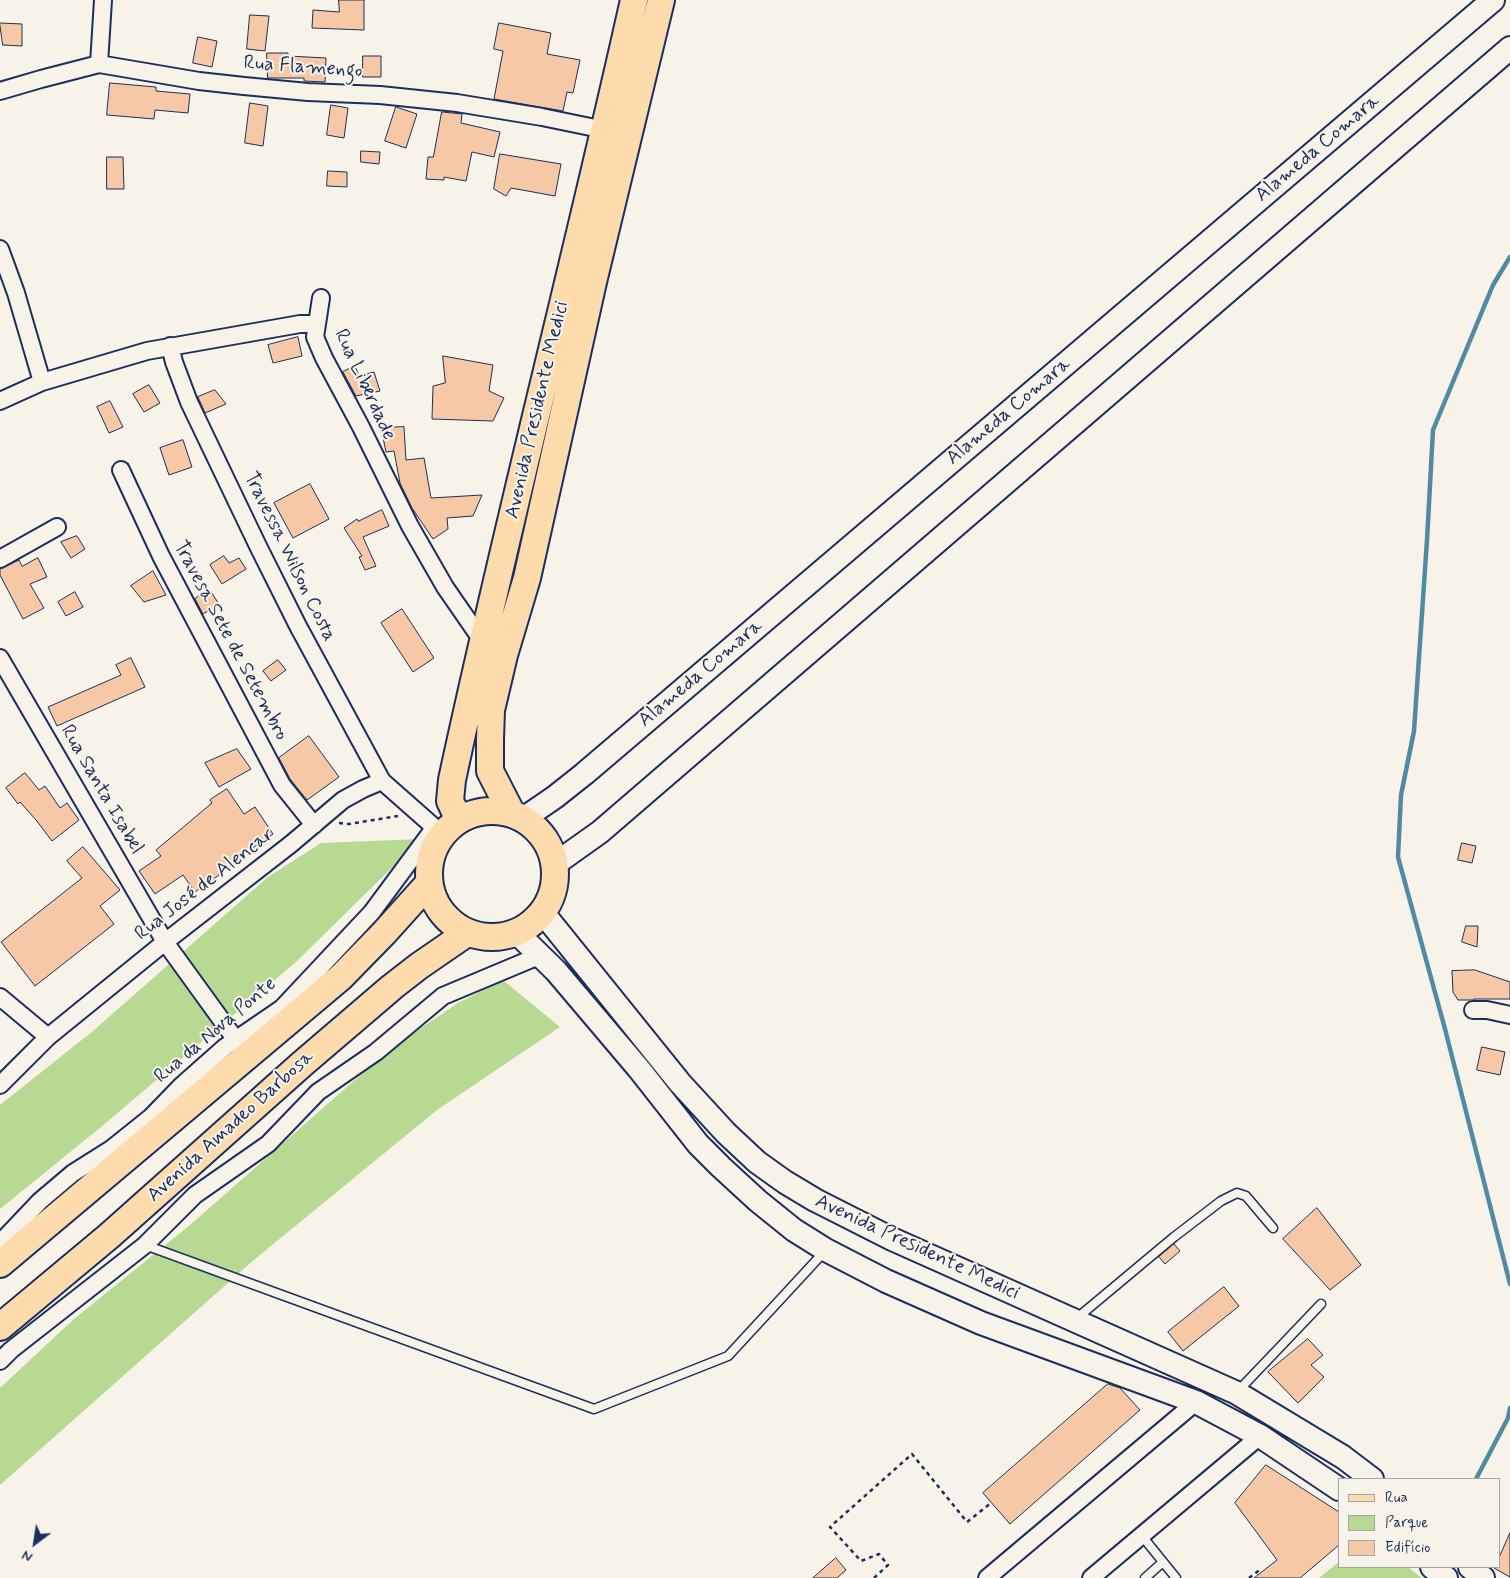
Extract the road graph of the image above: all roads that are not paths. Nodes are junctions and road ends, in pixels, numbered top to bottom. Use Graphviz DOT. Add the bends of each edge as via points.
graph roads {
  1 [pos="102,0"];
  2 [pos="634,0"];
  3 [pos="661,0"];
  4 [pos="1493,0"];
  5 [pos="1510,48"];
  6 [pos="99,64"];
  7 [pos="0,91"];
  8 [pos="605,130"];
  9 [pos="0,248"];
  10 [pos="321,298"];
  11 [pos="316,324"];
  12 [pos="170,346"];
  13 [pos="42,382"];
  14 [pos="0,401"];
  15 [pos="121,470"];
  16 [pos="57,527"];
  17 [pos="0,559"];
  18 [pos="483,642"];
  19 [pos="0,658"];
  20 [pos="382,781"];
  21 [pos="517,816"];
  22 [pos="318,822"];
  23 [pos="445,827"];
  24 [pos="555,864"];
  25 [pos="428,884"];
  26 [pos="543,913"];
  27 [pos="467,933"];
  28 [pos="516,933"];
  29 [pos="165,942"];
  30 [pos="541,956"];
  31 [pos="0,997"];
  32 [pos="1473,1010"];
  33 [pos="1510,1015"];
  34 [pos="48,1038"];
  35 [pos="241,1048"];
  36 [pos="0,1085"];
  37 [pos="1273,1228"];
  38 [pos="0,1242"];
  39 [pos="145,1245"];
  40 [pos="826,1250"];
  41 [pos="0,1264"];
  42 [pos="1321,1304"];
  43 [pos="1074,1320"];
  44 [pos="0,1327"];
  45 [pos="0,1360"];
  46 [pos="1237,1393"];
  47 [pos="1196,1402"];
  48 [pos="1260,1436"];
  49 [pos="1371,1478"];
  50 [pos="1338,1488"];
  51 [pos="1142,1536"];
  52 [pos="1163,1562"];
  53 [pos="1433,1568"];
  54 [pos="1471,1568"];
  55 [pos="987,1578"];
  56 [pos="1091,1578"];
  57 [pos="1144,1578"];
  58 [pos="1176,1578"];
  59 [pos="1446,1578"];
  60 [pos="1482,1578"];
  1 -- 6 [label="street"];
  2 -- 8 [label="main road, Avenida Presidente Medici"];
  3 -- 21 [label="main road, Avenida Presidente Medici" via="593,282 527,578 491,710 490,771"];
  4 -- 21 [label="street, Alameda Comara" via="584,774 555,797"];
  5 -- 24 [label="street" via="600,832"];
  6 -- 7 [label="street, Rua Flamengo"];
  6 -- 8 [label="street, Rua Flamengo" via="244,86 380,94 457,103"];
  8 -- 18 [label="main road, Avenida Presidente Medici"];
  9 -- 13 [label="street"];
  10 -- 11 [label="street"];
  11 -- 12 [label="street, Rua Liberdade"];
  11 -- 18 [label="street, Rua Liberdade" via="315,337 324,358 410,526 445,587"];
  12 -- 13 [label="street, Rua Liberdade"];
  12 -- 20 [label="street, Travessa Wilson Costa" via="189,402 258,546"];
  13 -- 14 [label="street, Rua Liberdade"];
  15 -- 22 [label="street, Travesa Sete de Setembro" via="161,556 282,785"];
  16 -- 17 [label="street"];
  18 -- 23 [label="main road, Avenida Presidente Medici" via="452,780"];
  19 -- 29 [label="street, Rua Santa Isabel"];
  20 -- 22 [label="street, Rua José de Alencar" via="343,800"];
  20 -- 23 [label="street" via="418,813"];
  21 -- 23 [label="main road" via="480,812"];
  21 -- 24 [label="main road" via="538,830 549,846"];
  22 -- 29 [label="street, Rua José de Alencar"];
  23 -- 25 [label="main road" via="429,862"];
  23 -- 35 [label="street, Rua da Nova Ponte" via="372,912"];
  24 -- 26 [label="main road" via="551,899"];
  25 -- 27 [label="main road" via="435,904 448,921"];
  25 -- 35 [label="main road, Avenida Amadeo Barbosa" via="341,976"];
  26 -- 28 [label="main road"];
  26 -- 43 [label="street, Avenida Presidente Medici" via="680,1083 757,1162 815,1200 856,1221"];
  27 -- 28 [label="main road" via="483,938 500,938"];
  27 -- 44 [label="main road, Avenida Amadeo Barbosa" via="392,987"];
  28 -- 30 [label="street, Avenida Presidente Medici"];
  29 -- 34 [label="street, Rua José de Alencar"];
  29 -- 35 [label="street, Rua Santa Isabel"];
  30 -- 39 [label="street" via="443,996 376,1052 318,1092 268,1144 195,1195"];
  30 -- 40 [label="street, Avenida Presidente Medici" via="623,1049 698,1144 758,1201"];
  31 -- 34 [label="street"];
  32 -- 33 [label="street"];
  34 -- 36 [label="street, Rua José de Alencar"];
  35 -- 38 [label="street, Rua da Nova Ponte" via="181,1086 111,1149 66,1178"];
  35 -- 41 [label="main road, Avenida Amadeo Barbosa"];
  37 -- 43 [label="lane" via="1246,1196 1237,1193 1174,1237"];
  39 -- 40 [label="lane" via="594,1409 728,1356"];
  39 -- 45 [label="street"];
  40 -- 47 [label="street, Avenida Presidente Medici" via="981,1323"];
  42 -- 46 [label="lane"];
  43 -- 46 [label="street, Avenida Presidente Medici"];
  46 -- 49 [label="street, Avenida Presidente Medici"];
  47 -- 48 [label="street, Avenida Presidente Medici"];
  47 -- 55 [label="street"];
  48 -- 50 [label="street, Avenida Presidente Medici"];
  48 -- 51 [label="street"];
  51 -- 52 [label="lane"];
  51 -- 56 [label="street"];
  52 -- 57 [label="lane"];
  52 -- 58 [label="lane"];
  53 -- 59 [label="street"];
  54 -- 60 [label="street"];
}
